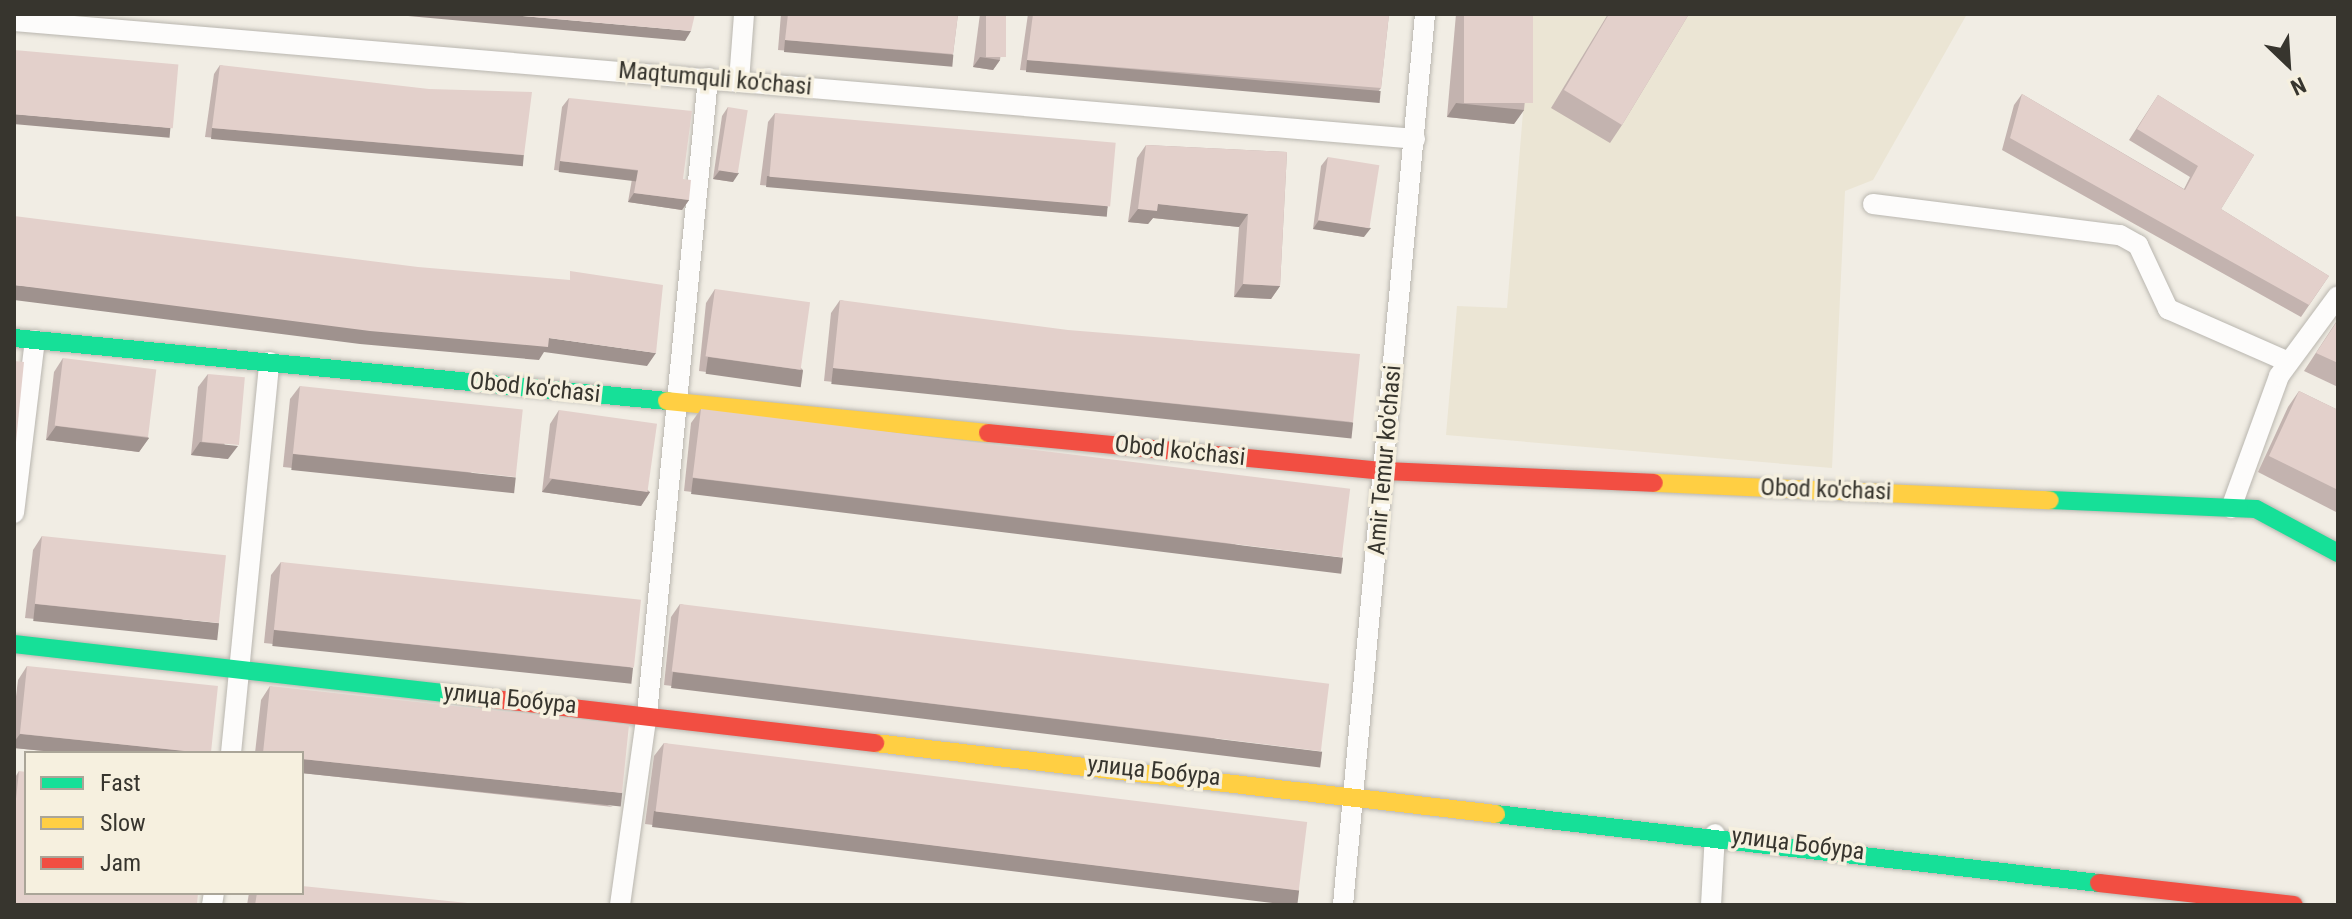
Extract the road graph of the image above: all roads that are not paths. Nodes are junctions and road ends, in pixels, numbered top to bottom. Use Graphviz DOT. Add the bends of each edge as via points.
graph roads {
  1 [pos="744,14"];
  2 [pos="1425,14"];
  3 [pos="14,21"];
  4 [pos="708,78"];
  5 [pos="739,81"];
  6 [pos="1415,139"];
  7 [pos="1873,204"];
  8 [pos="2338,296"];
  9 [pos="14,338"];
  10 [pos="35,340"];
  11 [pos="269,362"];
  12 [pos="2289,362"];
  13 [pos="676,402"];
  14 [pos="1383,471"];
  15 [pos="2231,508"];
  16 [pos="14,513"];
  17 [pos="2338,553"];
  18 [pos="14,644"];
  19 [pos="241,669"];
  20 [pos="647,714"];
  21 [pos="231,751"];
  22 [pos="1356,794"];
  23 [pos="1715,834"];
  24 [pos="620,905"];
  25 [pos="1343,905"];
  26 [pos="1711,905"];
  27 [pos="2294,905"];
  1 -- 5 [label="street"];
  2 -- 6 [label="street, Amir Temur ko'chasi"];
  3 -- 4 [label="street, Maqtumquli ko'chasi"];
  4 -- 5 [label="street, Maqtumquli ko'chasi"];
  4 -- 13 [label="street"];
  5 -- 6 [label="street, Maqtumquli ko'chasi"];
  6 -- 14 [label="street, Amir Temur ko'chasi"];
  7 -- 12 [label="street" via="2120,235 2138,245 2168,309"];
  8 -- 12 [label="street"];
  9 -- 10 [label="street, Obod ko'chasi"];
  10 -- 11 [label="street, Obod ko'chasi"];
  10 -- 16 [label="street"];
  11 -- 13 [label="street, Obod ko'chasi"];
  11 -- 19 [label="street"];
  12 -- 15 [label="street"];
  13 -- 14 [label="street, Obod ko'chasi"];
  13 -- 20 [label="street"];
  14 -- 15 [label="street, Obod ko'chasi"];
  14 -- 22 [label="street, Amir Temur ko'chasi"];
  15 -- 17 [label="street, Obod ko'chasi" via="2256,509"];
  18 -- 19 [label="street, улица Бобура"];
  19 -- 20 [label="street, улица Бобура"];
  19 -- 21 [label="street"];
  20 -- 22 [label="street, улица Бобура"];
  20 -- 24 [label="street"];
  22 -- 23 [label="street, улица Бобура"];
  22 -- 25 [label="street, Amir Temur ko'chasi"];
  23 -- 26 [label="street"];
  23 -- 27 [label="street, улица Бобура"];
}
